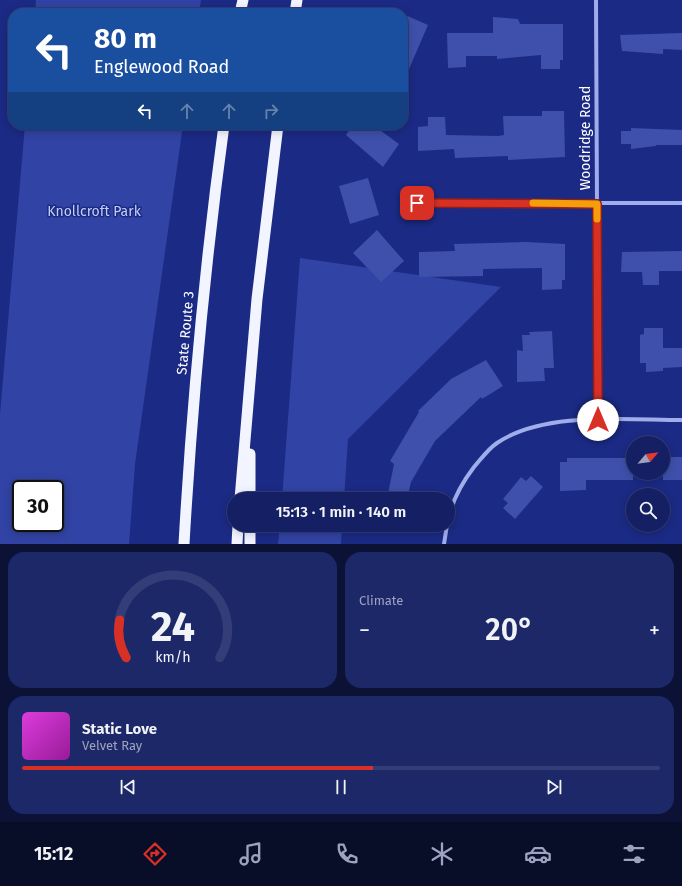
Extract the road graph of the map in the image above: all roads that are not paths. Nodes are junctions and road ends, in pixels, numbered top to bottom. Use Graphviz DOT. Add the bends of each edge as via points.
graph roads {
  1 [pos="596,0"];
  2 [pos="223,130"];
  3 [pos="277,130"];
  4 [pos="417,203"];
  5 [pos="682,203"];
  6 [pos="597,204"];
  7 [pos="250,368"];
  8 [pos="598,420"];
  9 [pos="682,420"];
  10 [pos="241,492"];
  11 [pos="250,492"];
  12 [pos="455,496"];
  13 [pos="238,532"];
  14 [pos="250,532"];
  15 [pos="446,532"];
  16 [pos="184,544"];
  17 [pos="237,544"];
  18 [pos="250,544"];
  19 [pos="444,544"];
  1 -- 6 [label="street, Woodridge Road"];
  2 -- 16 [label="highway, State Route 3" via="203,299"];
  3 -- 7 [label="highway"];
  4 -- 6 [label="street"];
  5 -- 6 [label="street"];
  6 -- 8 [label="street, Woodridge Road"];
  7 -- 10 [label="highway"];
  7 -- 11 [label="highway"];
  8 -- 9 [label="street"];
  8 -- 12 [label="street" via="550,422 528,427 497,443 483,456"];
  13 -- 17 [label="highway"];
  14 -- 18 [label="highway"];
  15 -- 19 [label="street"];
}
